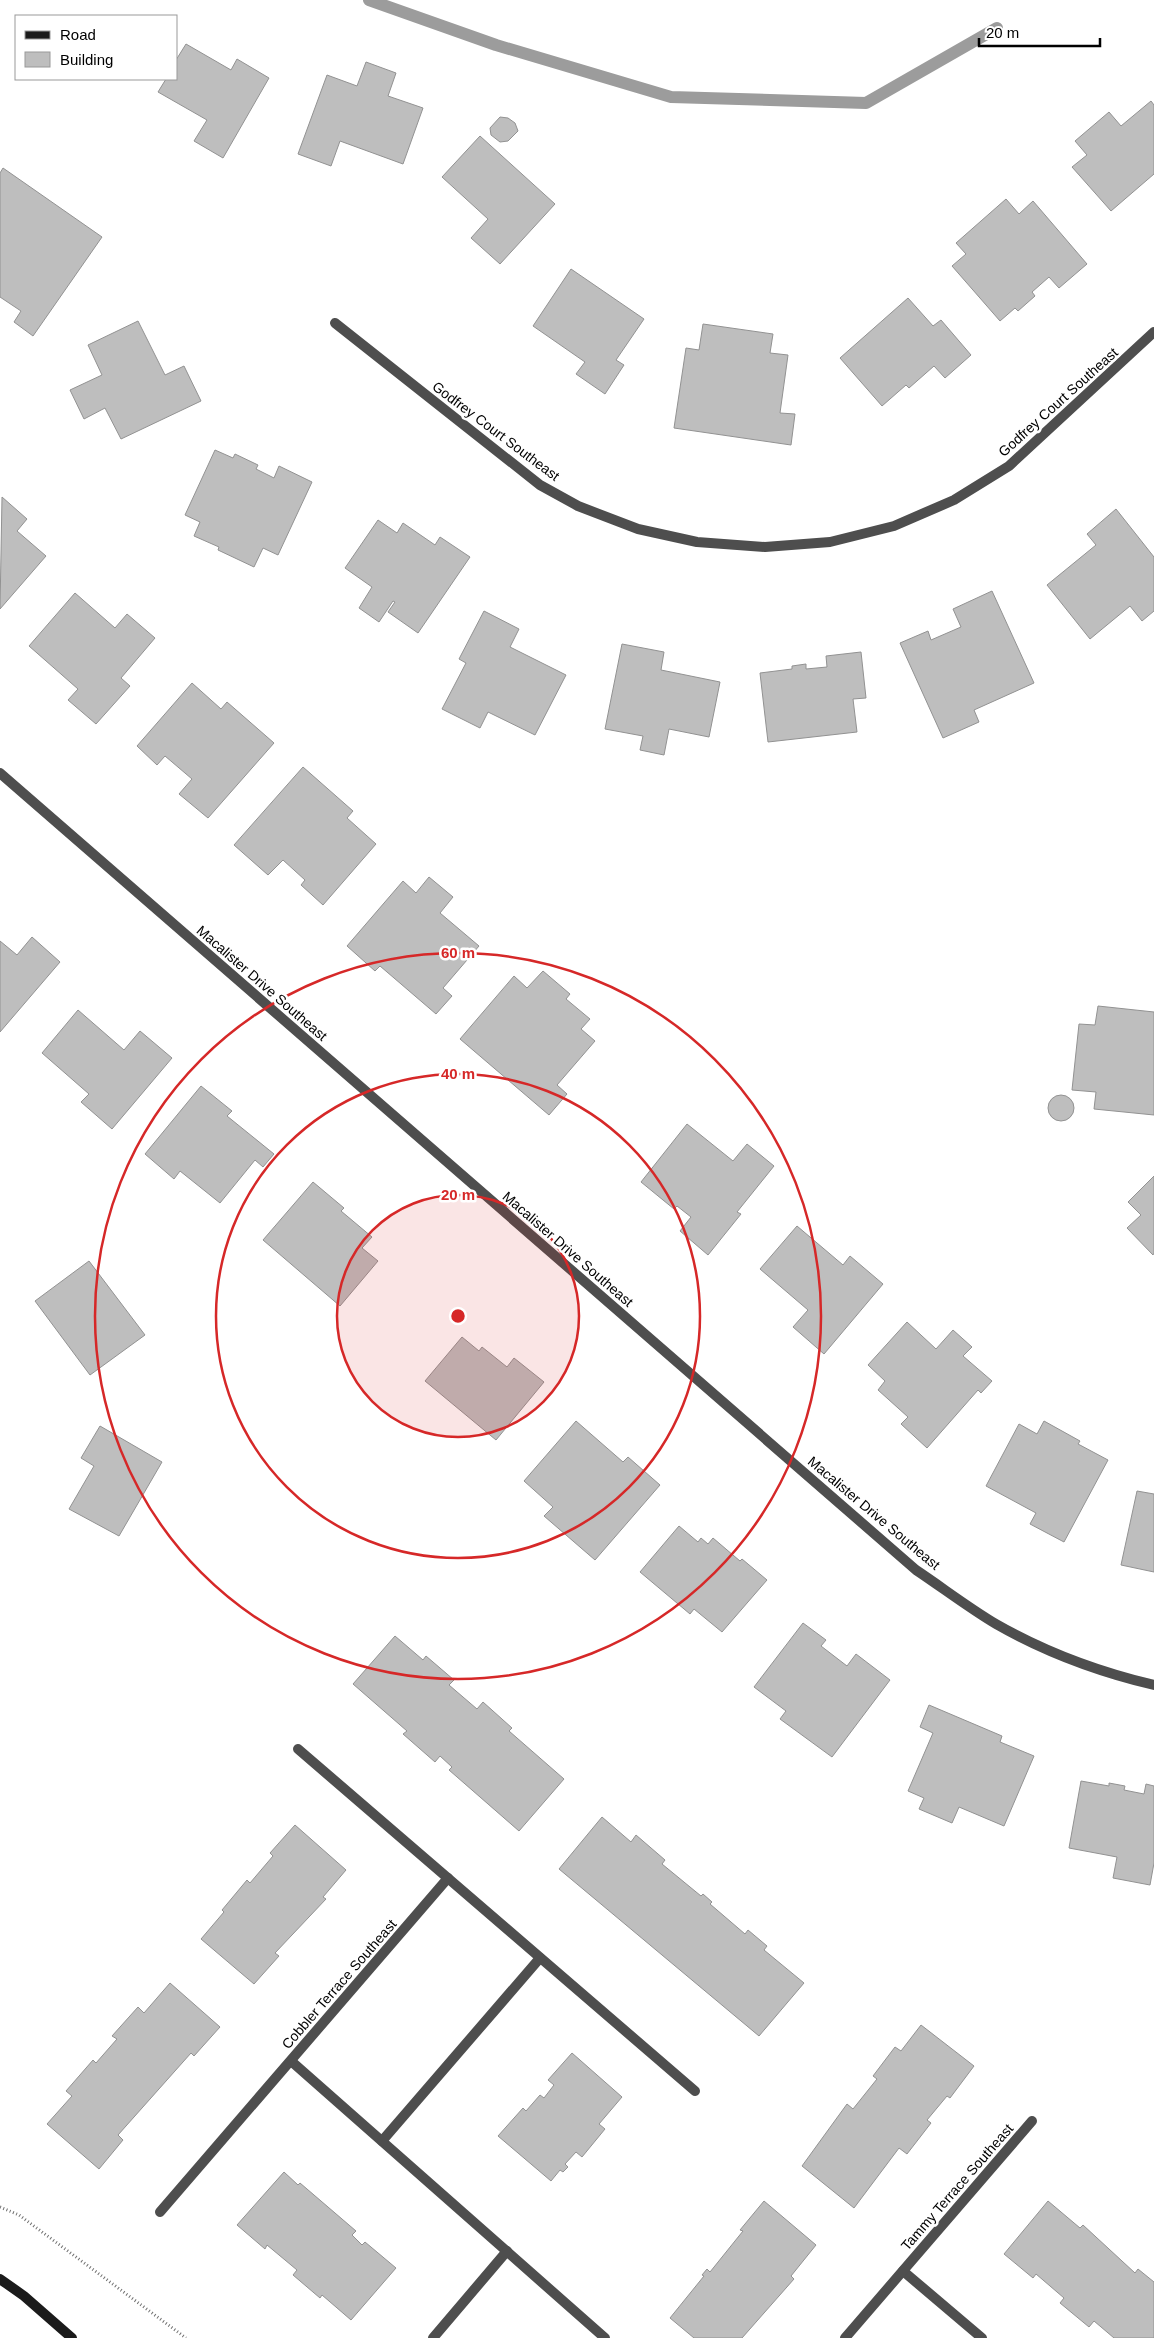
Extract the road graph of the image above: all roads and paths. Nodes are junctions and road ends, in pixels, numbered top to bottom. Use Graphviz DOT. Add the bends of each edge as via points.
graph roads {
  1 [pos="335,323"];
  2 [pos="1154,332"];
  3 [pos="0,773"];
  4 [pos="1154,1685"];
  5 [pos="298,1749"];
  6 [pos="448,1878"];
  7 [pos="540,1958"];
  8 [pos="290,2061"];
  9 [pos="695,2091"];
  10 [pos="1032,2122"];
  11 [pos="382,2141"];
  12 [pos="0,2207"];
  13 [pos="160,2212"];
  14 [pos="507,2251"];
  15 [pos="903,2271"];
  16 [pos="0,2278"];
  17 [pos="72,2338"];
  18 [pos="186,2338"];
  19 [pos="433,2338"];
  20 [pos="605,2338"];
  21 [pos="845,2338"];
  22 [pos="982,2338"];
  1 -- 2 [label="street, Godfrey Court Southeast" via="540,485 578,506 638,529 680,539 765,547 830,542 894,526 954,500 1009,466"];
  3 -- 4 [label="street, Macalister Drive Southeast" via="916,1570 996,1624 1061,1656"];
  5 -- 6 [label="street"];
  6 -- 7 [label="street"];
  6 -- 8 [label="street, Cobbler Terrace Southeast"];
  7 -- 9 [label="street"];
  7 -- 11 [label="street"];
  8 -- 11 [label="street, Cobbler Terrace Southeast"];
  8 -- 13 [label="street"];
  10 -- 15 [label="street, Tammy Terrace Southeast"];
  11 -- 14 [label="street, Cobbler Terrace Southeast"];
  12 -- 18 [label="path" via="19,2215"];
  14 -- 19 [label="street"];
  14 -- 20 [label="street"];
  15 -- 21 [label="street, Tammy Terrace Southeast"];
  15 -- 22 [label="street, Tammy Terrace Southeast"];
  16 -- 17 [label="street"];
}
